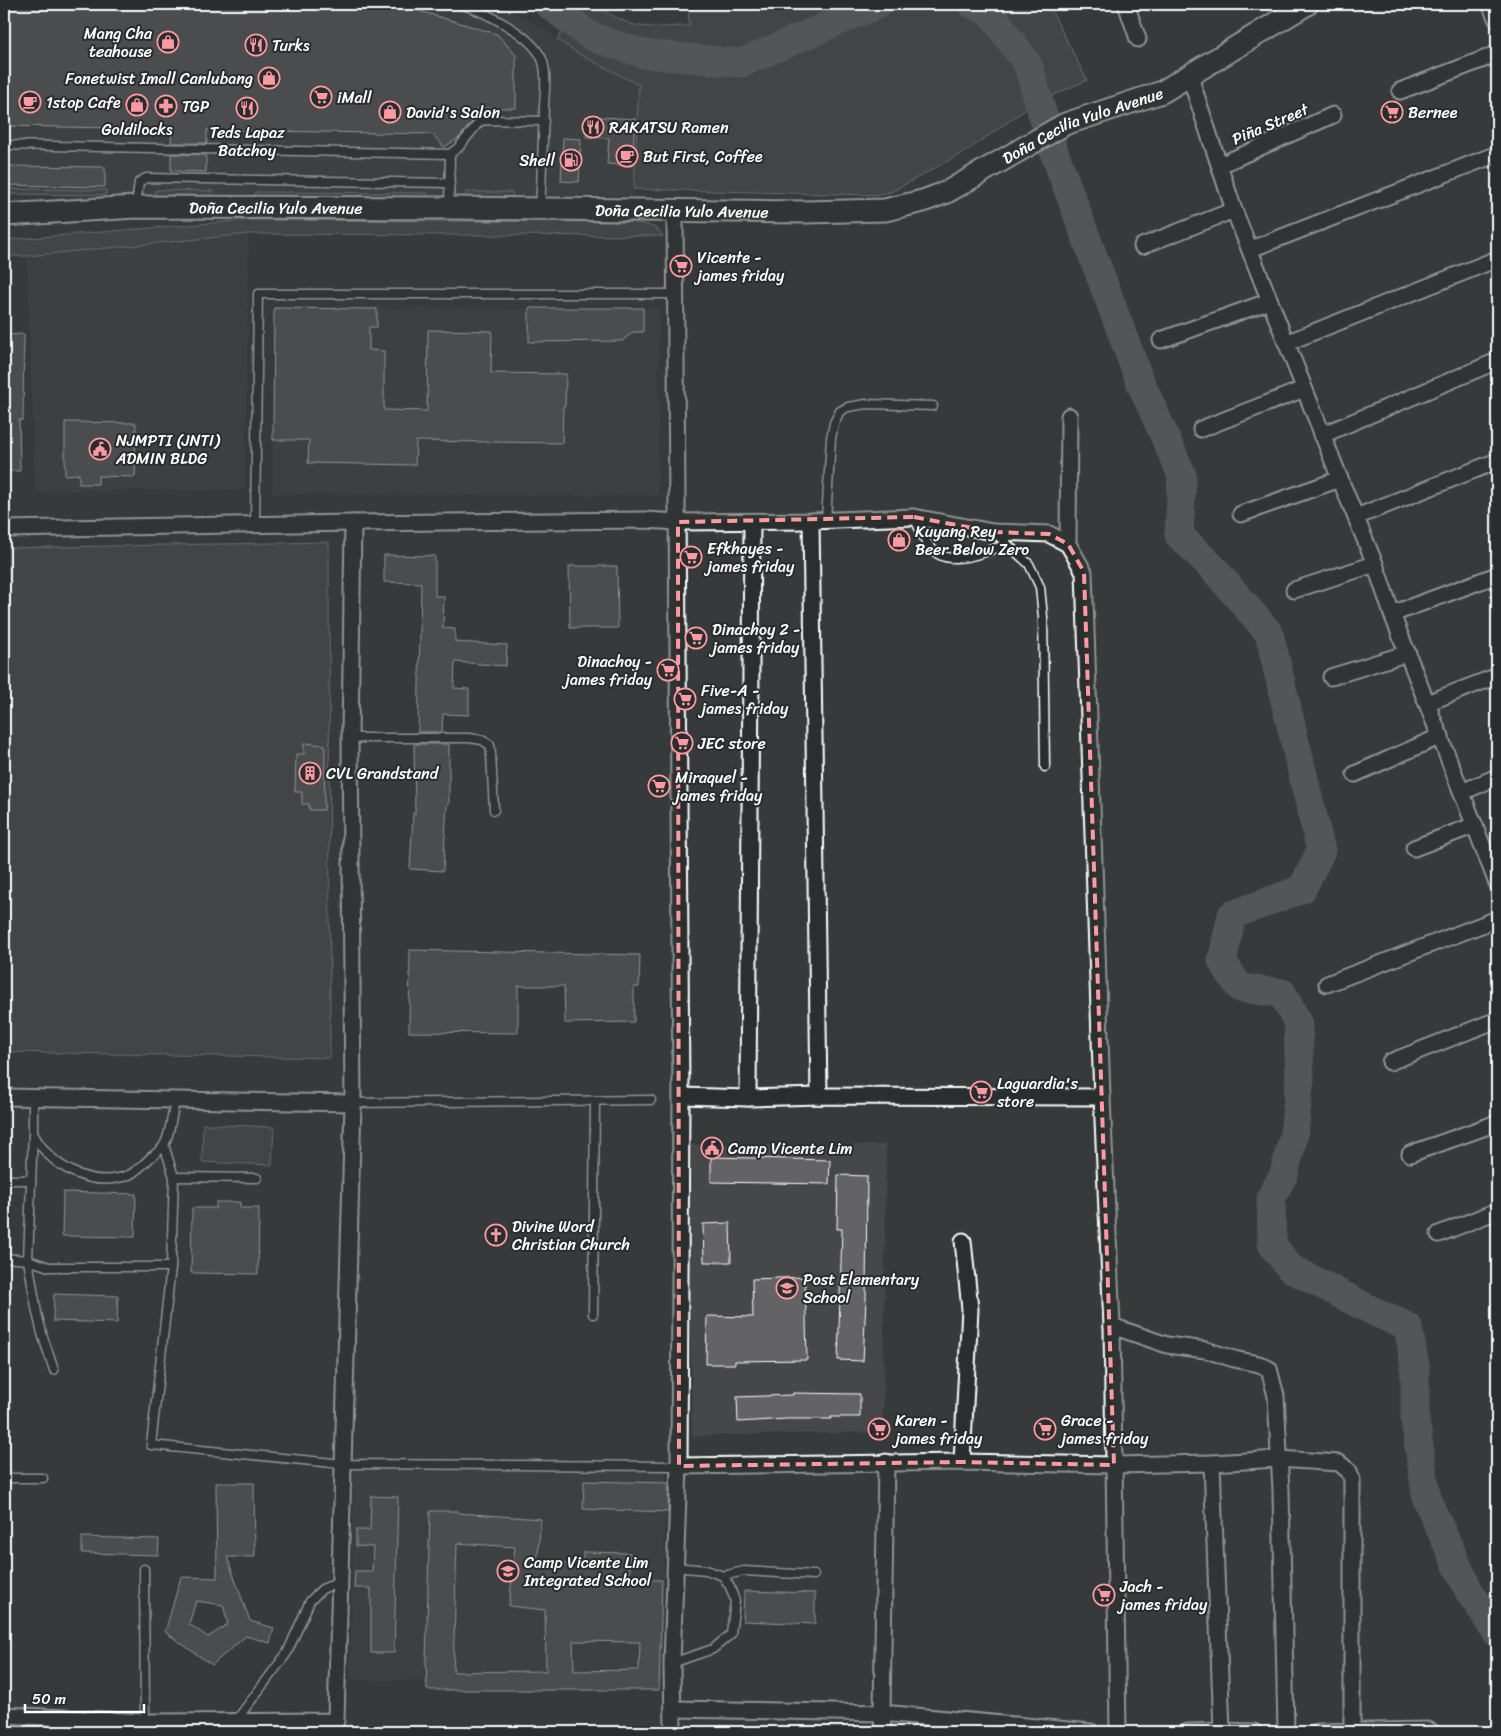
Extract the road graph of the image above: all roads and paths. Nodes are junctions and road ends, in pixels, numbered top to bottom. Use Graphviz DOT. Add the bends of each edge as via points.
graph roads {
  1 [pos="460,4"];
  2 [pos="1126,4"];
  3 [pos="1490,4"];
  4 [pos="1297,6"];
  5 [pos="1497,20"];
  6 [pos="1138,39"];
  7 [pos="1497,54"];
  8 [pos="1190,77"];
  9 [pos="1400,90"];
  10 [pos="1334,115"];
  11 [pos="544,121"];
  12 [pos="4,146"];
  13 [pos="450,154"];
  14 [pos="1497,154"];
  15 [pos="1220,164"];
  16 [pos="450,183"];
  17 [pos="136,207"];
  18 [pos="449,208"];
  19 [pos="540,209"];
  20 [pos="1234,210"];
  21 [pos="675,211"];
  22 [pos="4,215"];
  23 [pos="1142,246"];
  24 [pos="1251,249"];
  25 [pos="1497,259"];
  26 [pos="675,294"];
  27 [pos="1270,301"];
  28 [pos="1161,340"];
  29 [pos="1286,343"];
  30 [pos="1497,361"];
  31 [pos="1304,388"];
  32 [pos="933,406"];
  33 [pos="1069,416"];
  34 [pos="1201,429"];
  35 [pos="1322,434"];
  36 [pos="1497,461"];
  37 [pos="1340,479"];
  38 [pos="1241,514"];
  39 [pos="1356,517"];
  40 [pos="914,518"];
  41 [pos="818,521"];
  42 [pos="678,522"];
  43 [pos="752,522"];
  44 [pos="353,523"];
  45 [pos="255,525"];
  46 [pos="4,529"];
  47 [pos="993,532"];
  48 [pos="1007,544"];
  49 [pos="1068,544"];
  50 [pos="1375,564"];
  51 [pos="1497,576"];
  52 [pos="1294,590"];
  53 [pos="1392,614"];
  54 [pos="1408,654"];
  55 [pos="1497,676"];
  56 [pos="1331,677"];
  57 [pos="1427,703"];
  58 [pos="1441,736"];
  59 [pos="350,738"];
  60 [pos="1045,767"];
  61 [pos="1355,774"];
  62 [pos="1497,778"];
  63 [pos="1462,792"];
  64 [pos="494,810"];
  65 [pos="1475,825"];
  66 [pos="1414,848"];
  67 [pos="1497,880"];
  68 [pos="1497,919"];
  69 [pos="1327,984"];
  70 [pos="1497,1020"];
  71 [pos="1390,1062"];
  72 [pos="681,1096"];
  73 [pos="819,1096"];
  74 [pos="4,1097"];
  75 [pos="1102,1097"];
  76 [pos="32,1098"];
  77 [pos="748,1098"];
  78 [pos="174,1099"];
  79 [pos="651,1100"];
  80 [pos="595,1102"];
  81 [pos="353,1103"];
  82 [pos="1497,1123"];
  83 [pos="33,1133"];
  84 [pos="164,1145"];
  85 [pos="1410,1154"];
  86 [pos="174,1178"];
  87 [pos="256,1178"];
  88 [pos="4,1180"];
  89 [pos="31,1180"];
  90 [pos="1497,1212"];
  91 [pos="1439,1234"];
  92 [pos="963,1241"];
  93 [pos="4,1258"];
  94 [pos="28,1260"];
  95 [pos="172,1267"];
  96 [pos="593,1314"];
  97 [pos="1112,1326"];
  98 [pos="54,1370"];
  99 [pos="1279,1458"];
  100 [pos="886,1462"];
  101 [pos="962,1462"];
  102 [pos="1212,1463"];
  103 [pos="343,1464"];
  104 [pos="1114,1464"];
  105 [pos="680,1466"];
  106 [pos="4,1478"];
  107 [pos="43,1478"];
  108 [pos="675,1567"];
  109 [pos="144,1569"];
  110 [pos="814,1575"];
  111 [pos="723,1576"];
  112 [pos="340,1582"];
  113 [pos="672,1663"];
  114 [pos="672,1709"];
  115 [pos="882,1713"];
  116 [pos="4,1715"];
  117 [pos="145,1722"];
  118 [pos="235,1722"];
  119 [pos="495,1732"];
  120 [pos="524,1732"];
  121 [pos="673,1732"];
  122 [pos="883,1732"];
  123 [pos="1091,1732"];
  124 [pos="1118,1732"];
  125 [pos="1187,1732"];
  126 [pos="1222,1732"];
  127 [pos="1254,1732"];
  128 [pos="1286,1732"];
  129 [pos="1318,1732"];
  130 [pos="1352,1732"];
  131 [pos="1432,1732"];
  1 -- 11 [label="lane" via="511,28 538,53 544,72"];
  2 -- 6 [label="street"];
  3 -- 5 [label="street"];
  4 -- 8 [label="main road, Doña Cecilia Yulo Avenue"];
  7 -- 9 [label="street"];
  8 -- 15 [label="street"];
  8 -- 21 [label="main road, Doña Cecilia Yulo Avenue" via="1162,92 1065,124 947,192 894,209 851,212"];
  10 -- 15 [label="street, Piña Street"];
  11 -- 13 [label="lane" via="480,121 459,148"];
  11 -- 19 [label="lane"];
  12 -- 13 [label="lane"];
  13 -- 16 [label="lane"];
  14 -- 24 [label="street"];
  15 -- 20 [label="street"];
  16 -- 17 [label="lane" via="146,178 139,182"];
  16 -- 18 [label="lane"];
  17 -- 18 [label="main road, Doña Cecilia Yulo Avenue"];
  17 -- 22 [label="main road, Doña Cecilia Yulo Avenue"];
  18 -- 19 [label="main road, Doña Cecilia Yulo Avenue"];
  19 -- 21 [label="main road, Doña Cecilia Yulo Avenue"];
  20 -- 23 [label="street"];
  20 -- 24 [label="street"];
  21 -- 26 [label="street"];
  24 -- 27 [label="street"];
  25 -- 29 [label="street"];
  26 -- 42 [label="street"];
  26 -- 45 [label="lane" via="258,294"];
  27 -- 28 [label="street"];
  27 -- 29 [label="street"];
  29 -- 31 [label="street"];
  30 -- 35 [label="street"];
  31 -- 34 [label="street"];
  31 -- 35 [label="street"];
  32 -- 41 [label="lane" via="866,404 840,411 834,422"];
  33 -- 49 [label="street"];
  35 -- 37 [label="street"];
  36 -- 39 [label="street"];
  37 -- 38 [label="street"];
  37 -- 39 [label="street"];
  39 -- 50 [label="street"];
  40 -- 41 [label="street"];
  40 -- 47 [label="street"];
  40 -- 48 [label="lane" via="925,540 938,554 950,558 981,554"];
  41 -- 43 [label="street"];
  41 -- 73 [label="street"];
  42 -- 43 [label="street"];
  42 -- 44 [label="street"];
  42 -- 72 [label="street"];
  43 -- 77 [label="street"];
  44 -- 45 [label="street"];
  44 -- 59 [label="street"];
  45 -- 46 [label="street"];
  47 -- 48 [label="lane"];
  47 -- 49 [label="street" via="1049,534"];
  48 -- 60 [label="lane" via="1029,564 1040,587"];
  49 -- 75 [label="street" via="1084,572"];
  50 -- 52 [label="street"];
  50 -- 53 [label="street"];
  51 -- 53 [label="street"];
  53 -- 54 [label="street"];
  54 -- 56 [label="street"];
  54 -- 57 [label="street"];
  55 -- 57 [label="street"];
  57 -- 58 [label="street"];
  58 -- 61 [label="street"];
  58 -- 63 [label="street"];
  59 -- 64 [label="lane" via="482,740 490,745"];
  59 -- 81 [label="street"];
  62 -- 63 [label="street"];
  63 -- 65 [label="street"];
  65 -- 66 [label="street"];
  65 -- 67 [label="street"];
  68 -- 69 [label="street"];
  70 -- 71 [label="street"];
  72 -- 77 [label="street"];
  72 -- 105 [label="street"];
  73 -- 75 [label="street"];
  73 -- 77 [label="street"];
  74 -- 76 [label="street"];
  75 -- 97 [label="street"];
  76 -- 78 [label="street"];
  76 -- 83 [label="lane"];
  78 -- 81 [label="street"];
  78 -- 84 [label="lane"];
  79 -- 80 [label="lane"];
  80 -- 81 [label="lane"];
  80 -- 96 [label="lane"];
  81 -- 103 [label="street"];
  82 -- 85 [label="street"];
  83 -- 84 [label="lane" via="56,1162 82,1176 97,1178 114,1179 130,1174"];
  83 -- 89 [label="lane"];
  84 -- 86 [label="lane"];
  86 -- 87 [label="lane"];
  86 -- 95 [label="lane"];
  88 -- 89 [label="lane"];
  89 -- 94 [label="lane"];
  90 -- 91 [label="street"];
  92 -- 101 [label="street" via="970,1309"];
  93 -- 94 [label="lane"];
  94 -- 95 [label="lane" via="49,1267"];
  94 -- 98 [label="lane" via="39,1321"];
  95 -- 103 [label="lane" via="151,1444"];
  97 -- 99 [label="street" via="1167,1345 1206,1350 1269,1369 1276,1396"];
  97 -- 104 [label="street"];
  99 -- 102 [label="street"];
  99 -- 128 [label="street"];
  99 -- 130 [label="street" via="1339,1463 1349,1471 1352,1480"];
  100 -- 101 [label="street"];
  100 -- 105 [label="street"];
  100 -- 115 [label="street"];
  101 -- 104 [label="street"];
  102 -- 104 [label="street"];
  102 -- 126 [label="street"];
  103 -- 105 [label="lane"];
  103 -- 112 [label="street"];
  104 -- 124 [label="street"];
  105 -- 108 [label="street"];
  106 -- 107 [label="lane"];
  108 -- 111 [label="lane" via="706,1570"];
  108 -- 113 [label="street"];
  109 -- 117 [label="lane"];
  110 -- 111 [label="lane" via="744,1571"];
  111 -- 113 [label="lane" via="735,1601 731,1634 713,1650"];
  112 -- 118 [label="lane" via="322,1589 310,1601 287,1653"];
  112 -- 118 [label="street" via="336,1721"];
  113 -- 114 [label="street"];
  114 -- 115 [label="street"];
  114 -- 121 [label="street"];
  115 -- 122 [label="street"];
  115 -- 123 [label="street"];
  116 -- 117 [label="street"];
  117 -- 118 [label="street"];
  119 -- 120 [label="lane"];
  125 -- 126 [label="street"];
  126 -- 127 [label="street"];
  129 -- 130 [label="street"];
  130 -- 131 [label="street"];
}
